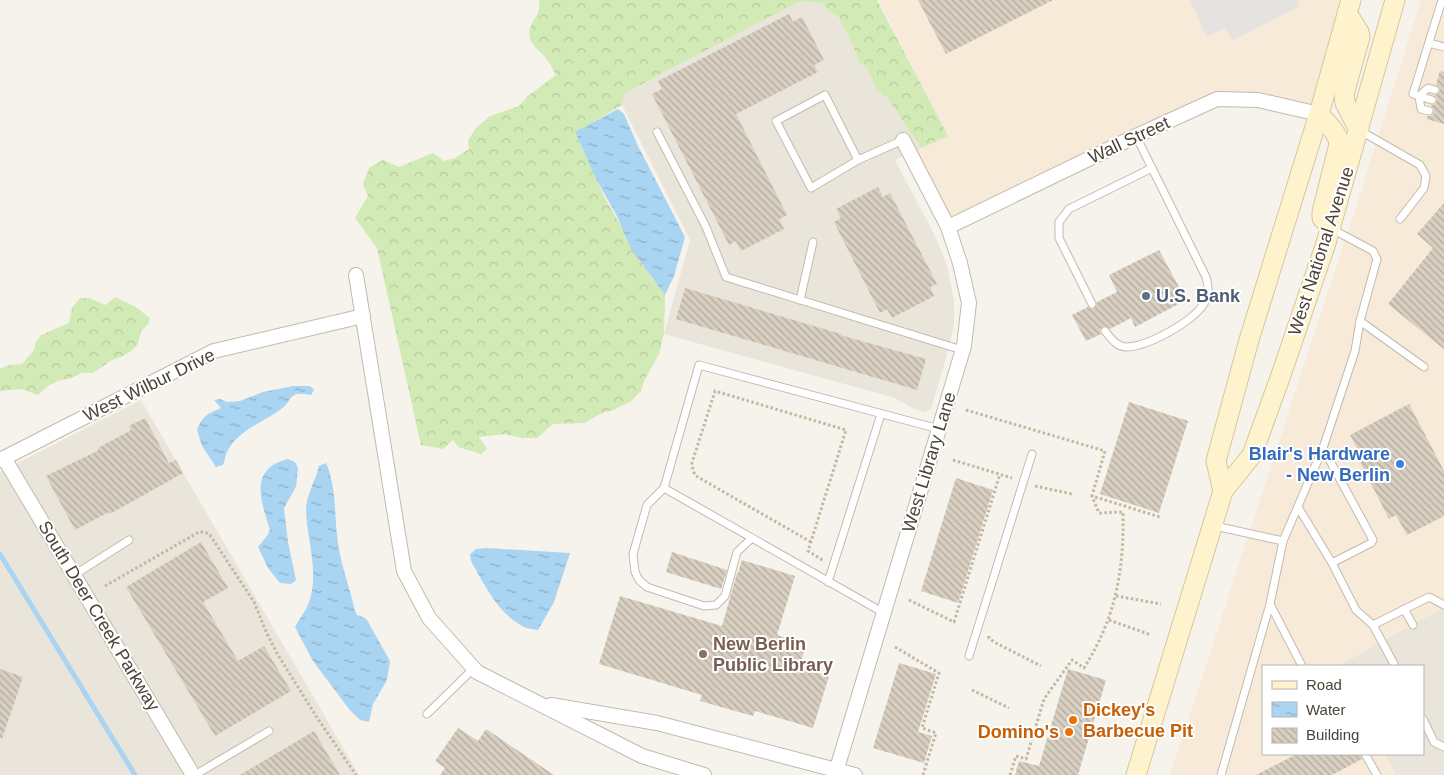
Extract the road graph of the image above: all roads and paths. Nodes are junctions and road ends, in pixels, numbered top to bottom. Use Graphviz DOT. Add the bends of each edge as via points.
graph roads {
  1 [pos="1395,0"];
  2 [pos="1442,0"];
  3 [pos="1349,7"];
  4 [pos="1429,43"];
  5 [pos="1444,47"];
  6 [pos="1435,90"];
  7 [pos="1419,96"];
  8 [pos="1432,100"];
  9 [pos="1429,112"];
  10 [pos="1319,114"];
  11 [pos="1359,130"];
  12 [pos="657,132"];
  13 [pos="1136,136"];
  14 [pos="907,147"];
  15 [pos="858,160"];
  16 [pos="1152,168"];
  17 [pos="1400,219"];
  18 [pos="948,227"];
  19 [pos="1330,228"];
  20 [pos="813,242"];
  21 [pos="356,275"];
  22 [pos="800,300"];
  23 [pos="1092,304"];
  24 [pos="363,316"];
  25 [pos="1360,321"];
  26 [pos="1105,331"];
  27 [pos="962,350"];
  28 [pos="1424,367"];
  29 [pos="966,410"];
  30 [pos="881,414"];
  31 [pos="939,429"];
  32 [pos="1323,448"];
  33 [pos="1032,454"];
  34 [pos="2,459"];
  35 [pos="953,460"];
  36 [pos="1000,474"];
  37 [pos="1014,478"];
  38 [pos="1035,485"];
  39 [pos="664,488"];
  40 [pos="1223,491"];
  41 [pos="1072,494"];
  42 [pos="1092,496"];
  43 [pos="1298,507"];
  44 [pos="1160,517"];
  45 [pos="1212,525"];
  46 [pos="752,538"];
  47 [pos="129,540"];
  48 [pos="1283,541"];
  49 [pos="811,542"];
  50 [pos="826,563"];
  51 [pos="1332,563"];
  52 [pos="74,575"];
  53 [pos="828,582"];
  54 [pos="105,586"];
  55 [pos="1116,596"];
  56 [pos="910,600"];
  57 [pos="1161,604"];
  58 [pos="1270,604"];
  59 [pos="1444,605"];
  60 [pos="1404,609"];
  61 [pos="884,613"];
  62 [pos="1109,620"];
  63 [pos="1373,625"];
  64 [pos="1413,625"];
  65 [pos="1152,635"];
  66 [pos="989,638"];
  67 [pos="895,647"];
  68 [pos="969,656"];
  69 [pos="1301,665"];
  70 [pos="1393,665"];
  71 [pos="1041,666"];
  72 [pos="474,668"];
  73 [pos="972,690"];
  74 [pos="536,702"];
  75 [pos="1009,708"];
  76 [pos="427,714"];
  77 [pos="1424,722"];
  78 [pos="269,731"];
  79 [pos="1148,736"];
  80 [pos="1444,747"];
  81 [pos="1366,755"];
  82 [pos="836,772"];
  83 [pos="194,775"];
  84 [pos="356,775"];
  85 [pos="704,775"];
  86 [pos="855,775"];
  87 [pos="924,775"];
  88 [pos="1010,775"];
  89 [pos="1127,775"];
  90 [pos="1136,775"];
  91 [pos="1221,775"];
  92 [pos="1376,775"];
  1 -- 11 [label="main road, West National Avenue"];
  2 -- 4 [label="lane"];
  3 -- 10 [label="main road"];
  3 -- 11 [label="main road" via="1360,37 1344,94 1345,103"];
  4 -- 5 [label="lane"];
  4 -- 7 [label="lane" via="1413,94"];
  6 -- 7 [label="lane" via="1428,88"];
  7 -- 8 [label="lane"];
  7 -- 9 [label="lane" via="1422,109"];
  10 -- 11 [label="main road"];
  10 -- 13 [label="street, Wall Street" via="1258,100 1217,99"];
  10 -- 19 [label="main road" via="1339,138 1322,212 1322,218"];
  10 -- 40 [label="main road" via="1249,340 1216,461"];
  11 -- 17 [label="lane" via="1420,165 1426,176 1424,188"];
  11 -- 19 [label="main road, West National Avenue"];
  12 -- 22 [label="lane" via="706,227 726,277"];
  13 -- 16 [label="lane"];
  13 -- 18 [label="street, Wall Street"];
  14 -- 15 [label="lane"];
  14 -- 18 [label="street, West Library Lane"];
  15 -- 15 [label="lane" via="811,188 776,121 825,95"];
  16 -- 23 [label="lane" via="1069,209 1059,222 1059,238"];
  16 -- 26 [label="lane" via="1206,277 1207,300 1175,329 1149,341 1126,347 1116,344"];
  18 -- 27 [label="street, West Library Lane" via="969,303"];
  19 -- 25 [label="lane" via="1373,250 1378,259"];
  19 -- 40 [label="main road, West National Avenue" via="1252,455"];
  20 -- 22 [label="lane"];
  21 -- 24 [label="street"];
  22 -- 27 [label="lane"];
  24 -- 34 [label="street, West Wilbur Drive" via="214,351"];
  24 -- 72 [label="street" via="404,571 429,618"];
  25 -- 28 [label="lane"];
  25 -- 32 [label="lane" via="1355,351"];
  27 -- 31 [label="street, West Library Lane"];
  29 -- 42 [label="path" via="1105,451"];
  30 -- 31 [label="lane"];
  30 -- 39 [label="lane" via="699,364"];
  30 -- 53 [label="lane"];
  31 -- 61 [label="street, West Library Lane"];
  32 -- 43 [label="lane"];
  32 -- 51 [label="lane" via="1373,540"];
  33 -- 68 [label="lane"];
  34 -- 52 [label="street, South Deer Creek Parkway"];
  35 -- 36 [label="path"];
  36 -- 37 [label="path"];
  36 -- 56 [label="path" via="954,622"];
  38 -- 41 [label="path"];
  39 -- 46 [label="lane"];
  39 -- 46 [label="lane" via="647,505 633,554 635,572 647,587 704,606 716,605 725,596 737,552"];
  40 -- 45 [label="main road, West National Avenue"];
  42 -- 44 [label="path"];
  42 -- 55 [label="path" via="1099,513 1123,512 1122,557"];
  43 -- 48 [label="lane"];
  43 -- 51 [label="lane"];
  45 -- 48 [label="lane"];
  45 -- 79 [label="main road, West National Avenue"];
  46 -- 53 [label="lane"];
  47 -- 52 [label="lane"];
  48 -- 58 [label="lane"];
  49 -- 49 [label="path" via="846,430 715,391 692,463 696,476"];
  49 -- 50 [label="path" via="808,552"];
  51 -- 63 [label="lane" via="1356,610"];
  52 -- 83 [label="street, South Deer Creek Parkway"];
  53 -- 61 [label="lane"];
  54 -- 84 [label="path" via="199,532 210,535 254,602 267,634 292,678"];
  55 -- 57 [label="path"];
  55 -- 62 [label="path"];
  58 -- 69 [label="lane"];
  58 -- 91 [label="lane"];
  59 -- 60 [label="lane" via="1429,597"];
  60 -- 63 [label="lane"];
  60 -- 64 [label="lane"];
  61 -- 82 [label="street, West Library Lane"];
  62 -- 65 [label="path"];
  62 -- 88 [label="path" via="1084,668 1072,660 1044,699 1026,759 1016,756"];
  63 -- 70 [label="lane"];
  66 -- 71 [label="path"];
  67 -- 87 [label="path" via="939,673 922,728 936,733"];
  72 -- 74 [label="street"];
  72 -- 76 [label="lane"];
  73 -- 75 [label="path"];
  74 -- 82 [label="street" via="657,723"];
  74 -- 85 [label="street" via="642,756"];
  77 -- 80 [label="lane" via="1434,742"];
  78 -- 83 [label="lane"];
  79 -- 89 [label="main road"];
  79 -- 90 [label="main road, West National Avenue"];
  81 -- 92 [label="lane"];
  82 -- 86 [label="street"];
}
